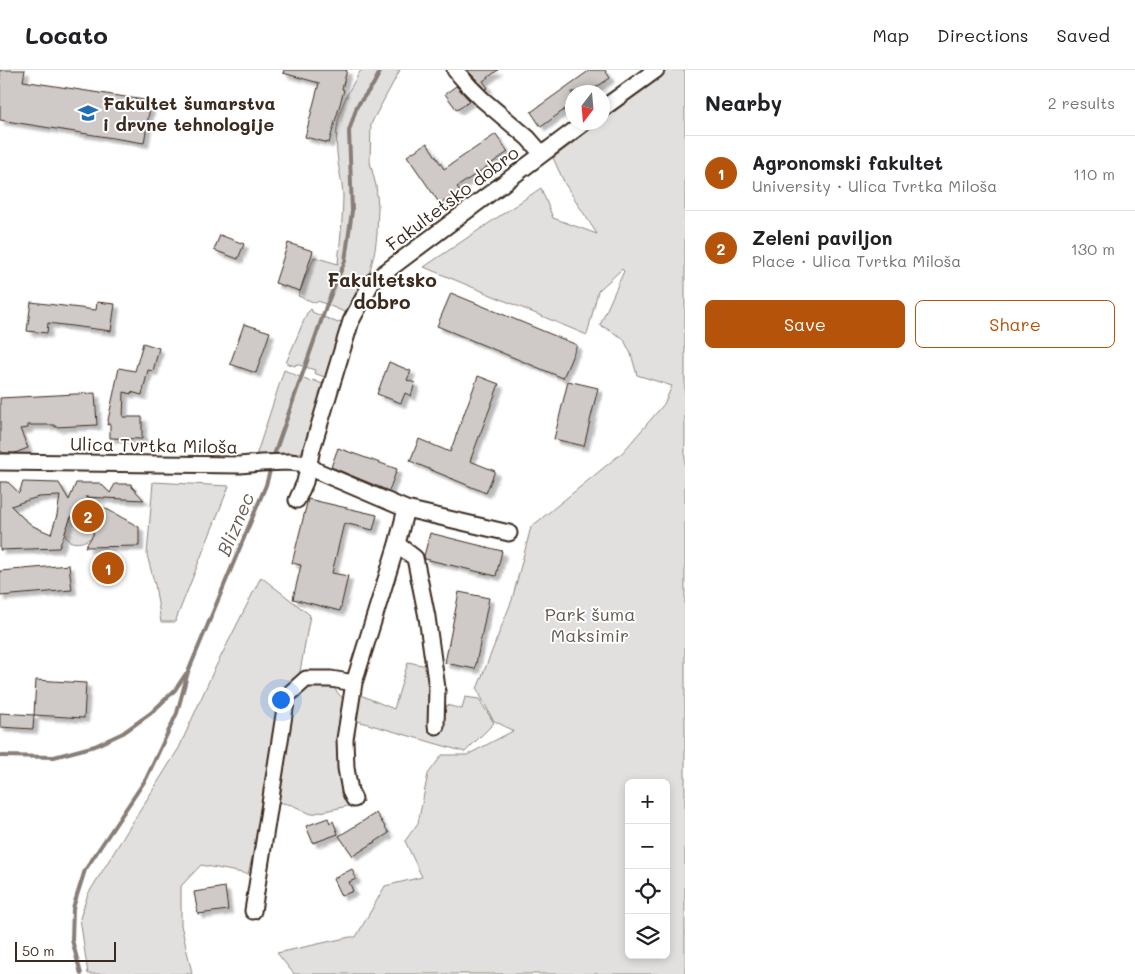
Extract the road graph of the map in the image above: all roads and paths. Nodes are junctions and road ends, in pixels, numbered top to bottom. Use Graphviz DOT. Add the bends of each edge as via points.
graph roads {
  1 [pos="455,70"];
  2 [pos="656,70"];
  3 [pos="610,103"];
  4 [pos="574,130"];
  5 [pos="542,154"];
  6 [pos="0,462"];
  7 [pos="308,464"];
  8 [pos="297,500"];
  9 [pos="406,508"];
  10 [pos="509,533"];
  11 [pos="397,544"];
  12 [pos="354,683"];
  13 [pos="436,726"];
  14 [pos="354,799"];
  15 [pos="253,911"];
  1 -- 5 [label="street, Fakultetsko dobro"];
  2 -- 3 [label="street"];
  4 -- 5 [label="street, Fakultetsko dobro"];
  5 -- 7 [label="street, Fakultetsko dobro" via="372,282 351,321"];
  6 -- 7 [label="street, Ulica Tvrtka Miloša"];
  7 -- 8 [label="street, Fakultetsko dobro"];
  7 -- 9 [label="street" via="317,471"];
  9 -- 10 [label="street"];
  9 -- 11 [label="street"];
  11 -- 12 [label="street"];
  11 -- 13 [label="street" via="414,558 427,617 437,688"];
  12 -- 14 [label="street" via="345,739 346,768"];
  12 -- 15 [label="street" via="306,679 287,696"];
}
